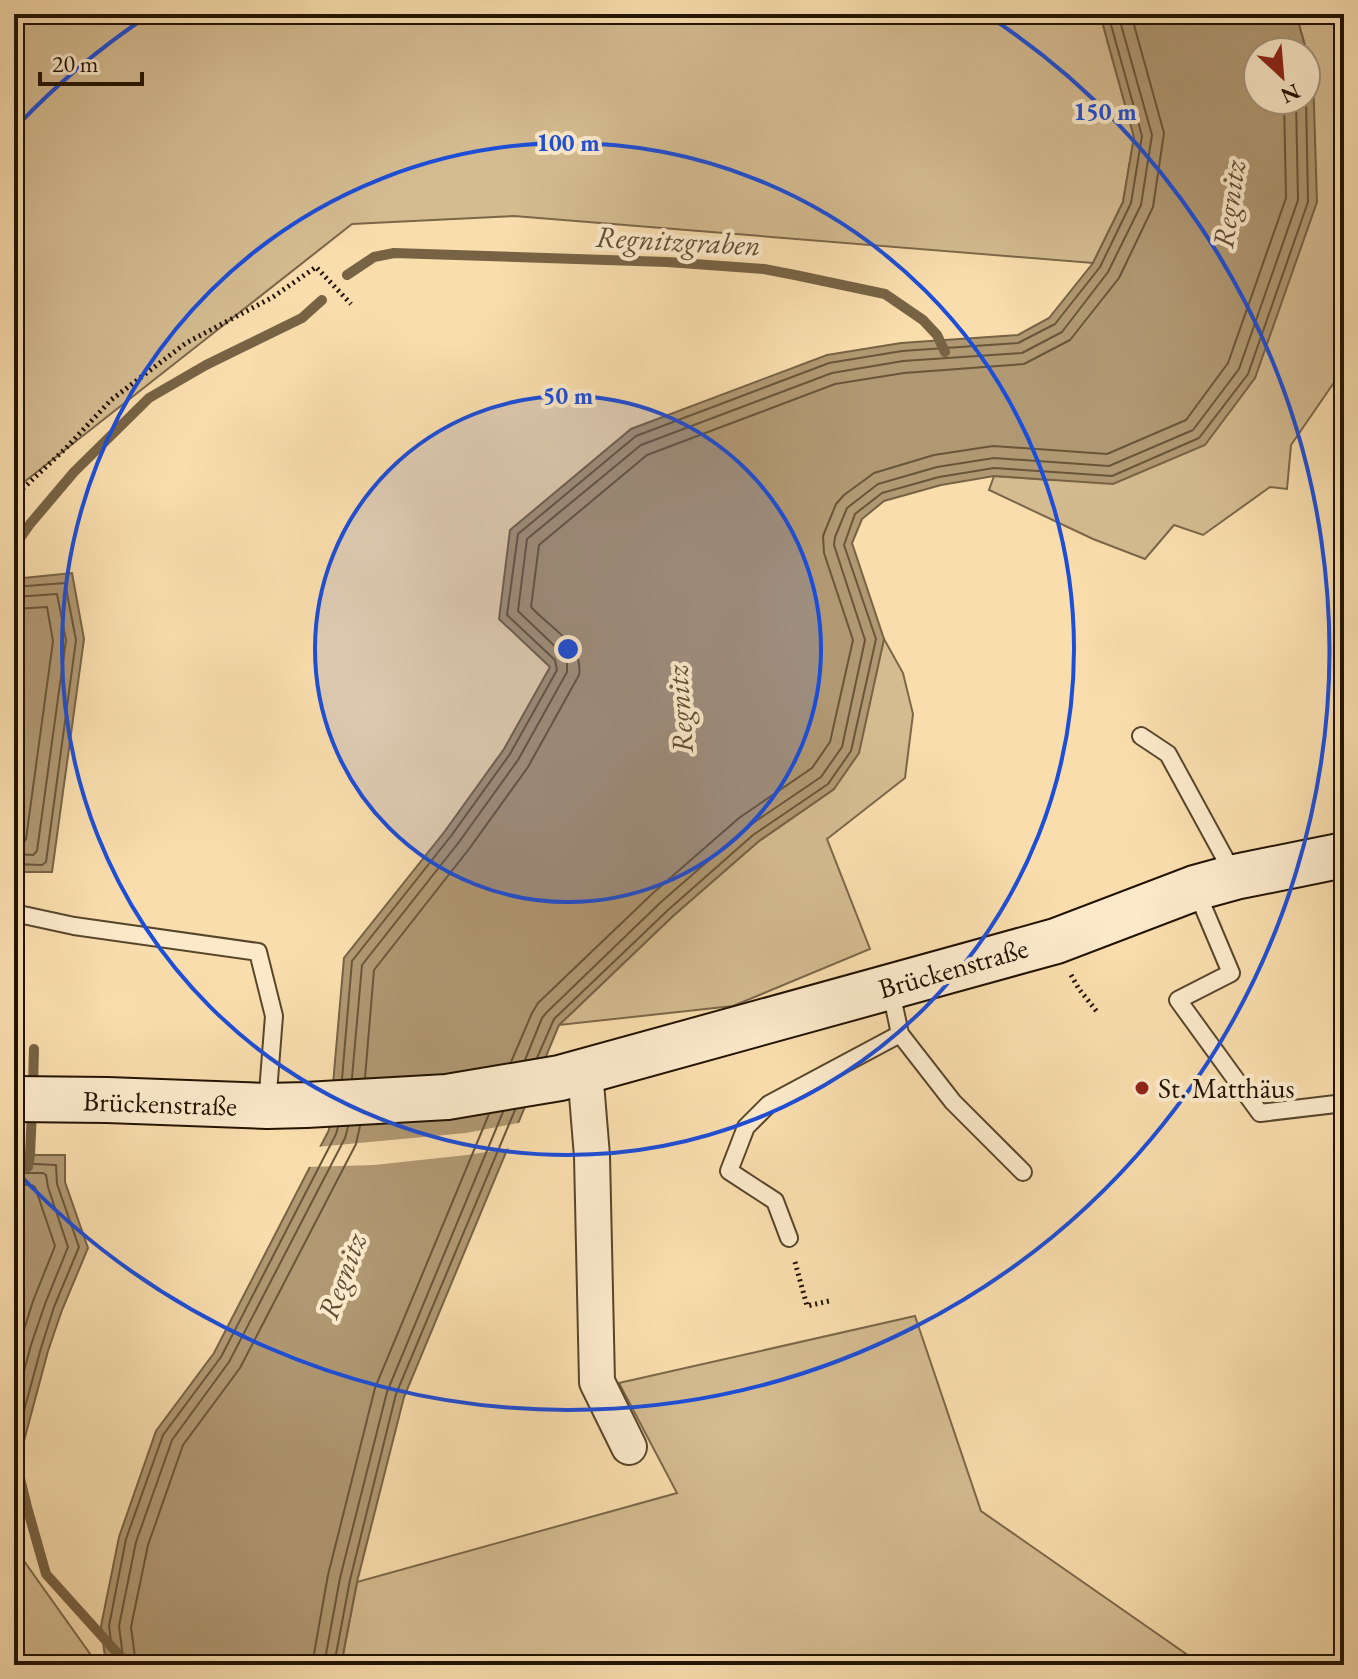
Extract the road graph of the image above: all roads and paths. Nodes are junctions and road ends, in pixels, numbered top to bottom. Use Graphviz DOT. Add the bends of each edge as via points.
graph roads {
  1 [pos="351,304"];
  2 [pos="14,497"];
  3 [pos="1141,736"];
  4 [pos="1344,855"];
  5 [pos="1215,882"];
  6 [pos="14,913"];
  7 [pos="890,986"];
  8 [pos="900,1034"];
  9 [pos="572,1075"];
  10 [pos="14,1099"];
  11 [pos="1344,1103"];
  12 [pos="287,1106"];
  13 [pos="1023,1172"];
  14 [pos="789,1238"];
  15 [pos="829,1301"];
  16 [pos="629,1447"];
  1 -- 2 [label="path" via="316,267 273,297 186,343 111,400"];
  3 -- 5 [label="lane" via="1168,754"];
  4 -- 5 [label="main road, Brückenstraße"];
  5 -- 7 [label="main road, Brückenstraße" via="1056,941"];
  5 -- 11 [label="lane" via="1231,973 1178,1000 1260,1113"];
  6 -- 12 [label="lane" via="258,952"];
  7 -- 8 [label="lane"];
  7 -- 9 [label="main road, Brückenstraße"];
  8 -- 13 [label="lane" via="953,1102"];
  8 -- 14 [label="lane" via="769,1104 746,1127 729,1171 775,1201"];
  9 -- 12 [label="main road, Brückenstraße" via="447,1097"];
  9 -- 16 [label="street" via="592,1156 597,1382"];
  10 -- 12 [label="main road, Brückenstraße"];
  14 -- 15 [label="path" via="807,1306"];
}
